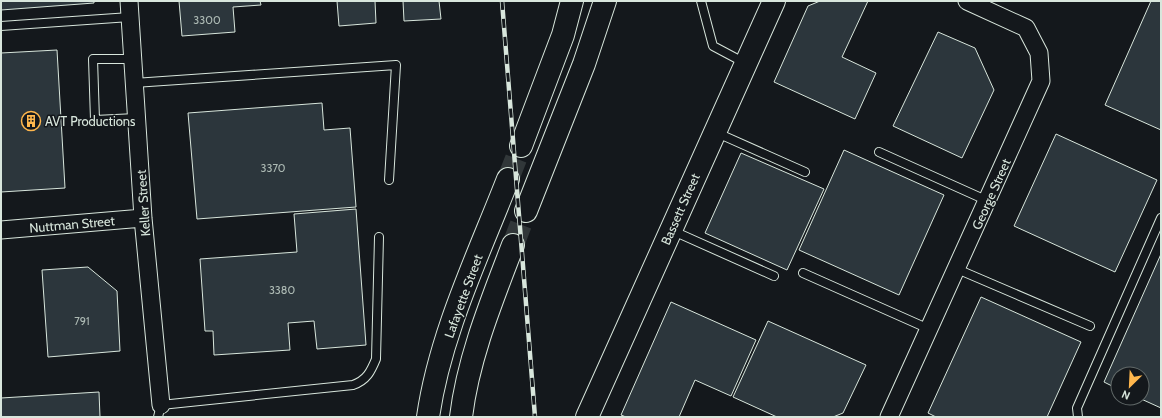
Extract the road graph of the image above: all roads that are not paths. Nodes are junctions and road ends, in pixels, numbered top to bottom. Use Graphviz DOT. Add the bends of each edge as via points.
graph roads {
  1 [pos="572,1"];
  2 [pos="605,1"];
  3 [pos="701,1"];
  4 [pos="774,1"];
  5 [pos="966,1"];
  6 [pos="129,9"];
  7 [pos="1,26"];
  8 [pos="132,59"];
  9 [pos="746,64"];
  10 [pos="134,83"];
  11 [pos="136,118"];
  12 [pos="714,132"];
  13 [pos="521,146"];
  14 [pos="879,152"];
  15 [pos="805,172"];
  16 [pos="508,179"];
  17 [pos="389,180"];
  18 [pos="988,201"];
  19 [pos="526,211"];
  20 [pos="143,218"];
  21 [pos="1161,218"];
  22 [pos="1,230"];
  23 [pos="670,230"];
  24 [pos="379,237"];
  25 [pos="513,245"];
  26 [pos="957,269"];
  27 [pos="803,273"];
  28 [pos="774,276"];
  29 [pos="1090,326"];
  30 [pos="929,329"];
  31 [pos="159,411"];
  32 [pos="428,417"];
  33 [pos="461,417"];
  34 [pos="586,417"];
  35 [pos="889,417"];
  36 [pos="1078,417"];
  1 -- 13 [label="main road" via="563,35"];
  2 -- 19 [label="main road" via="584,64"];
  3 -- 9 [label="lane" via="712,46"];
  4 -- 9 [label="main road, Bassett Street"];
  5 -- 18 [label="street, George Street" via="1026,28 1039,53 1041,81"];
  6 -- 7 [label="lane"];
  6 -- 8 [label="street, Keller Street"];
  8 -- 10 [label="street, Keller Street"];
  8 -- 11 [label="lane" via="93,59 95,120"];
  9 -- 12 [label="main road, Bassett Street"];
  10 -- 11 [label="street, Keller Street"];
  10 -- 17 [label="lane" via="396,65"];
  11 -- 20 [label="street, Keller Street"];
  12 -- 15 [label="lane"];
  12 -- 23 [label="main road, Bassett Street"];
  14 -- 18 [label="lane"];
  16 -- 32 [label="main road, Lafayette Street" via="457,307 432,390"];
  18 -- 26 [label="street, George Street"];
  20 -- 22 [label="street, Nuttman Street"];
  20 -- 31 [label="street, Keller Street"];
  21 -- 36 [label="lane" via="1077,408"];
  23 -- 28 [label="lane"];
  23 -- 34 [label="main road, Bassett Street"];
  24 -- 31 [label="lane" via="376,358 370,373 362,382"];
  25 -- 33 [label="main road" via="488,309 472,364"];
  26 -- 29 [label="lane"];
  26 -- 30 [label="street, George Street"];
  27 -- 30 [label="lane"];
  30 -- 35 [label="street, George Street"];
}
